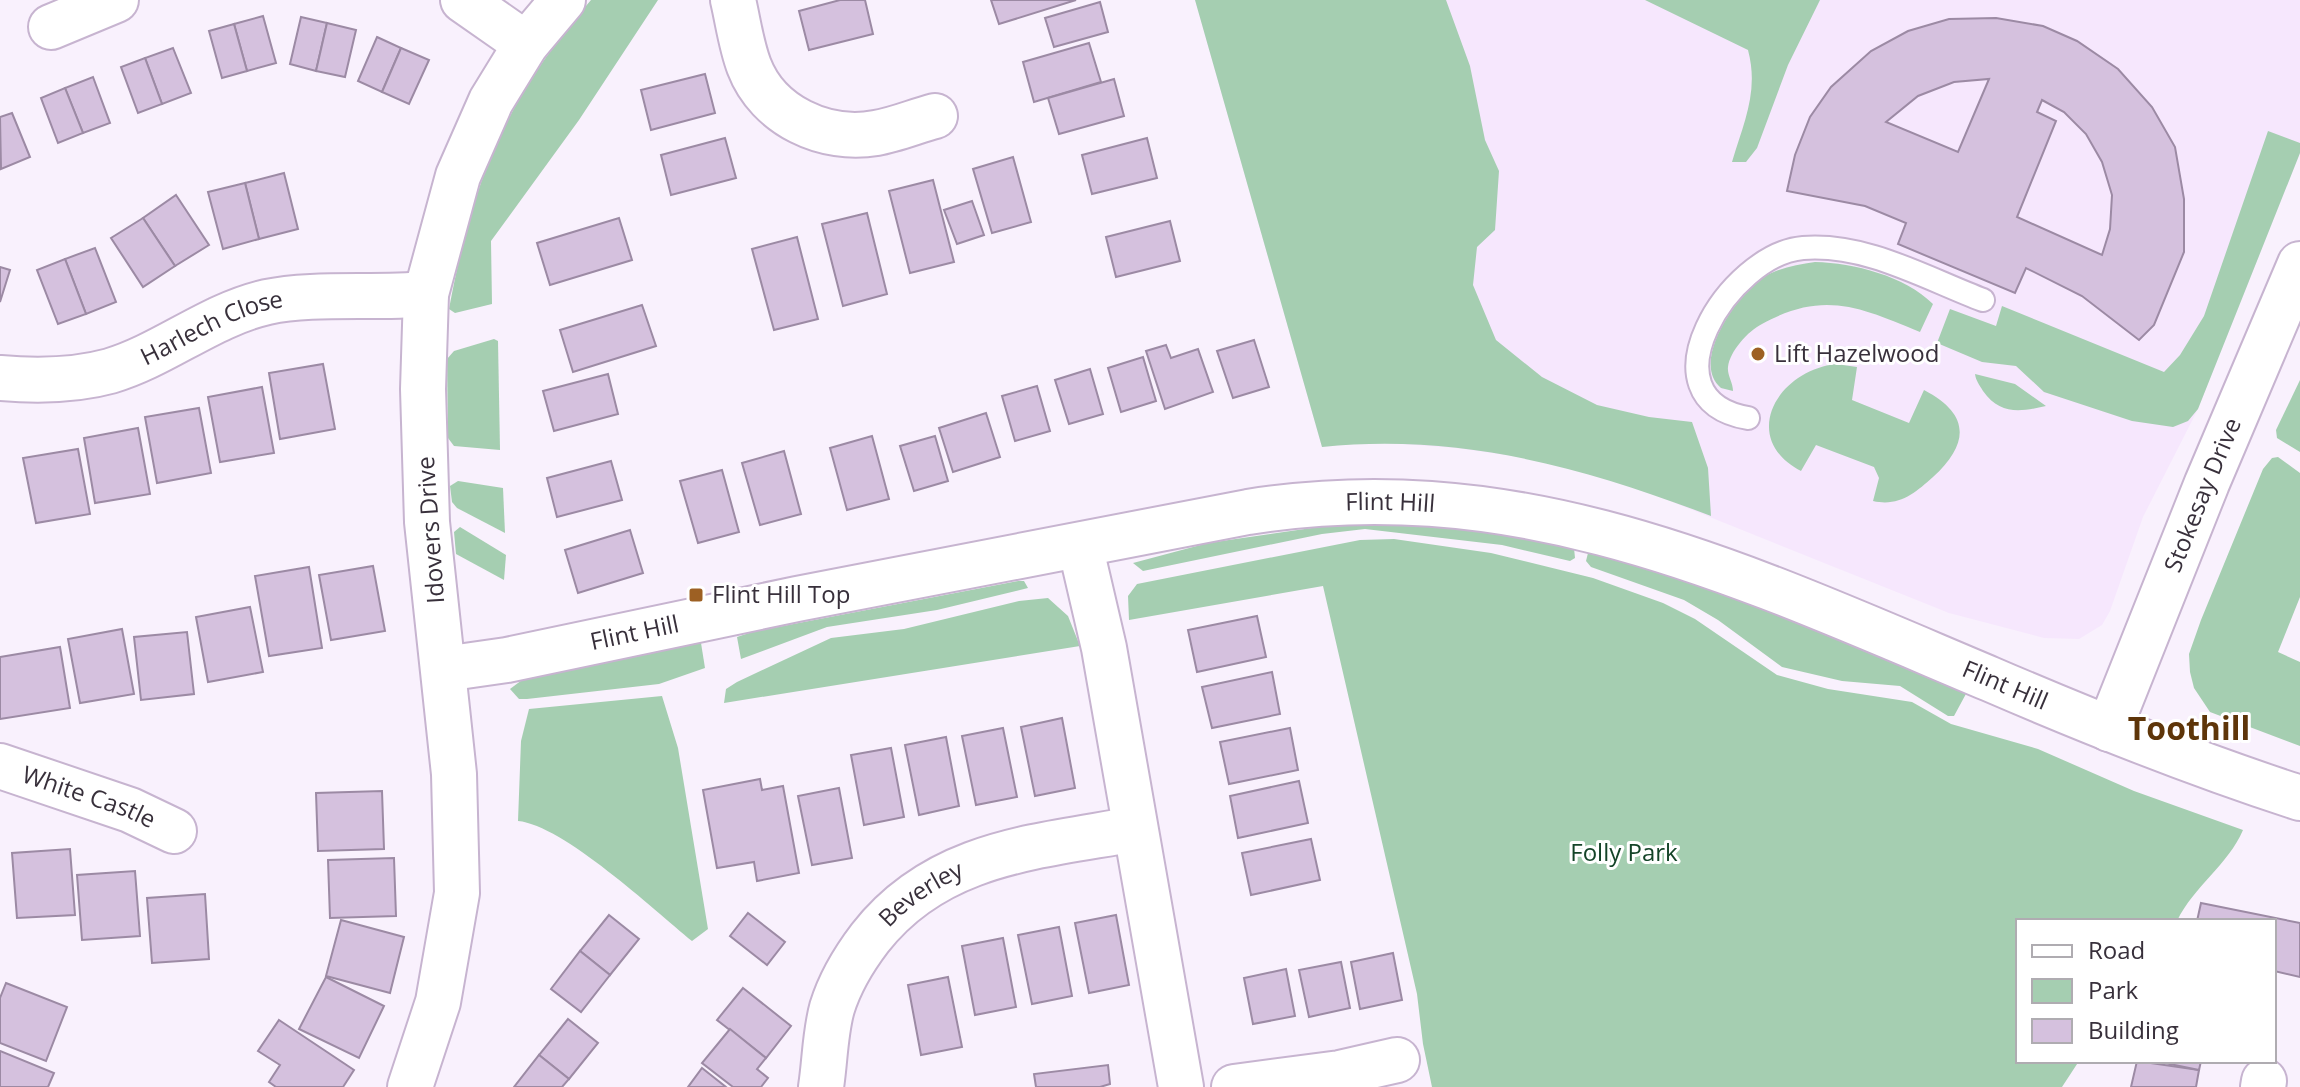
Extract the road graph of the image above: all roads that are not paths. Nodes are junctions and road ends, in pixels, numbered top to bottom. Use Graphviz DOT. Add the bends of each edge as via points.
graph roads {
  1 [pos="116,0"];
  2 [pos="463,0"];
  3 [pos="563,0"];
  4 [pos="733,0"];
  5 [pos="51,27"];
  6 [pos="526,44"];
  7 [pos="935,116"];
  8 [pos="2300,264"];
  9 [pos="426,294"];
  10 [pos="1983,300"];
  11 [pos="0,378"];
  12 [pos="1748,418"];
  13 [pos="1080,545"];
  14 [pos="444,669"];
  15 [pos="2109,729"];
  16 [pos="0,766"];
  17 [pos="2300,798"];
  18 [pos="1135,829"];
  19 [pos="174,831"];
  20 [pos="1397,1060"];
  21 [pos="410,1087"];
  22 [pos="821,1087"];
  23 [pos="1181,1087"];
  24 [pos="1234,1087"];
  1 -- 5 [label="street"];
  2 -- 6 [label="street"];
  3 -- 6 [label="street, Idovers Drive"];
  4 -- 7 [label="street" via="757,81 799,121 843,134 875,133"];
  6 -- 9 [label="street, Idovers Drive" via="491,101 458,176"];
  8 -- 15 [label="street, Stokesay Drive"];
  9 -- 11 [label="street, Harlech Close" via="267,302 228,314 112,370 45,380"];
  9 -- 14 [label="street, Idovers Drive" via="427,522"];
  10 -- 12 [label="lane" via="1858,253 1818,248 1775,255 1745,275 1722,302 1697,357 1700,382 1713,402"];
  13 -- 14 [label="street, Flint Hill"];
  13 -- 15 [label="street, Flint Hill" via="1310,502 1453,504 1544,517 1633,539 1740,576"];
  13 -- 18 [label="street"];
  14 -- 21 [label="street, Idovers Drive" via="457,893 438,1002"];
  15 -- 17 [label="street, Flint Hill"];
  16 -- 19 [label="street, White Castle" via="130,810"];
  18 -- 22 [label="street, Beverley" via="1018,850 922,887 879,926 851,964 832,1008"];
  18 -- 23 [label="street"];
  20 -- 24 [label="street"];
}
